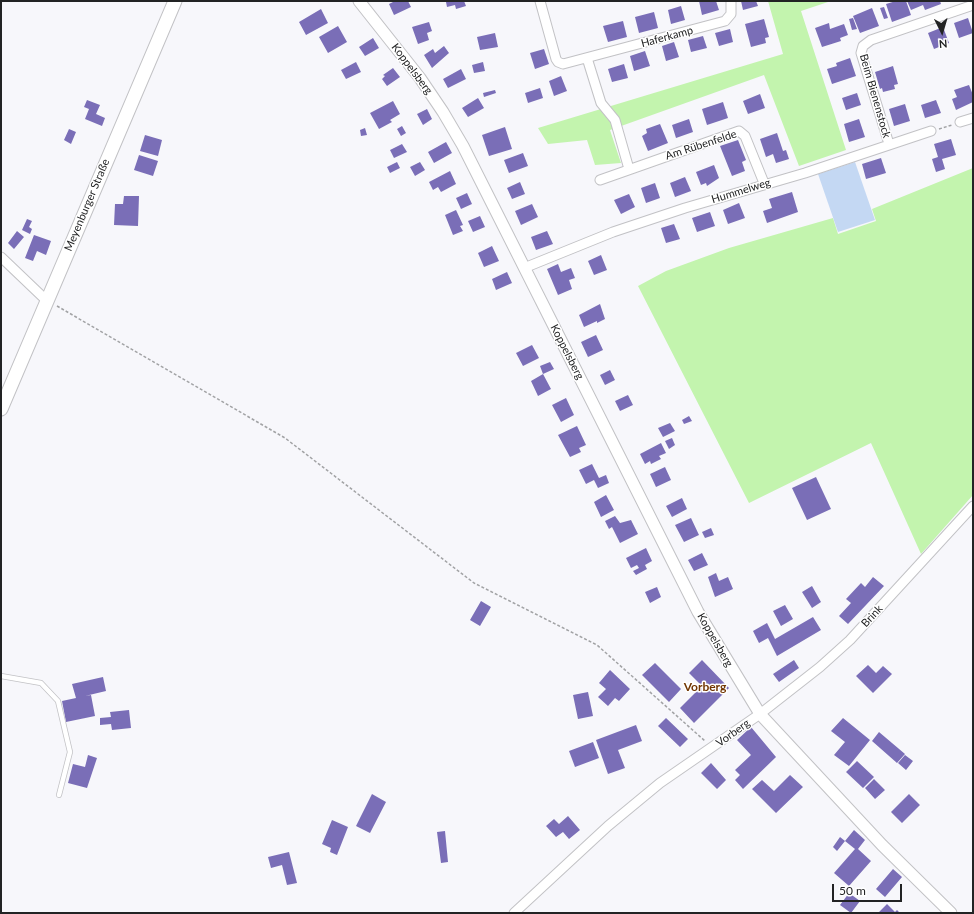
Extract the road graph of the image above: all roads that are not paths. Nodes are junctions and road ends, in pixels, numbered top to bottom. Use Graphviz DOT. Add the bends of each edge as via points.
graph roads {
  1 [pos="175,1"];
  2 [pos="359,1"];
  3 [pos="540,1"];
  4 [pos="731,1"];
  5 [pos="973,5"];
  6 [pos="587,58"];
  7 [pos="973,118"];
  8 [pos="960,122"];
  9 [pos="931,131"];
  10 [pos="889,144"];
  11 [pos="629,169"];
  12 [pos="600,180"];
  13 [pos="764,183"];
  14 [pos="1,257"];
  15 [pos="524,268"];
  16 [pos="46,300"];
  17 [pos="1,409"];
  18 [pos="973,506"];
  19 [pos="1,676"];
  20 [pos="760,714"];
  21 [pos="59,795"];
  22 [pos="514,913"];
  23 [pos="950,913"];
  1 -- 16 [label="main road, Meyenburger Straße"];
  2 -- 15 [label="street, Koppelsberg" via="420,78 443,112 463,146"];
  3 -- 6 [label="street" via="558,62 563,64"];
  4 -- 6 [label="street, Haferkamp" via="732,14 725,21"];
  5 -- 10 [label="street, Beim Bienenstock" via="871,40 863,46 861,53"];
  6 -- 11 [label="street" via="601,103 615,120"];
  7 -- 8 [label="street"];
  9 -- 10 [label="street, Hummelweg"];
  10 -- 13 [label="street, Hummelweg" via="805,173"];
  11 -- 12 [label="street, Am Rübenfelde"];
  11 -- 13 [label="street, Am Rübenfelde" via="739,131 745,136"];
  13 -- 15 [label="street, Hummelweg" via="613,232"];
  14 -- 16 [label="street"];
  15 -- 20 [label="street, Koppelsberg" via="698,612"];
  16 -- 17 [label="main road, Meyenburger Straße"];
  18 -- 20 [label="street, Brink" via="850,640"];
  19 -- 21 [label="lane" via="41,683 58,701 70,752"];
  20 -- 22 [label="street, Vorberg" via="660,783"];
  20 -- 23 [label="street, Vorberg"];
}
